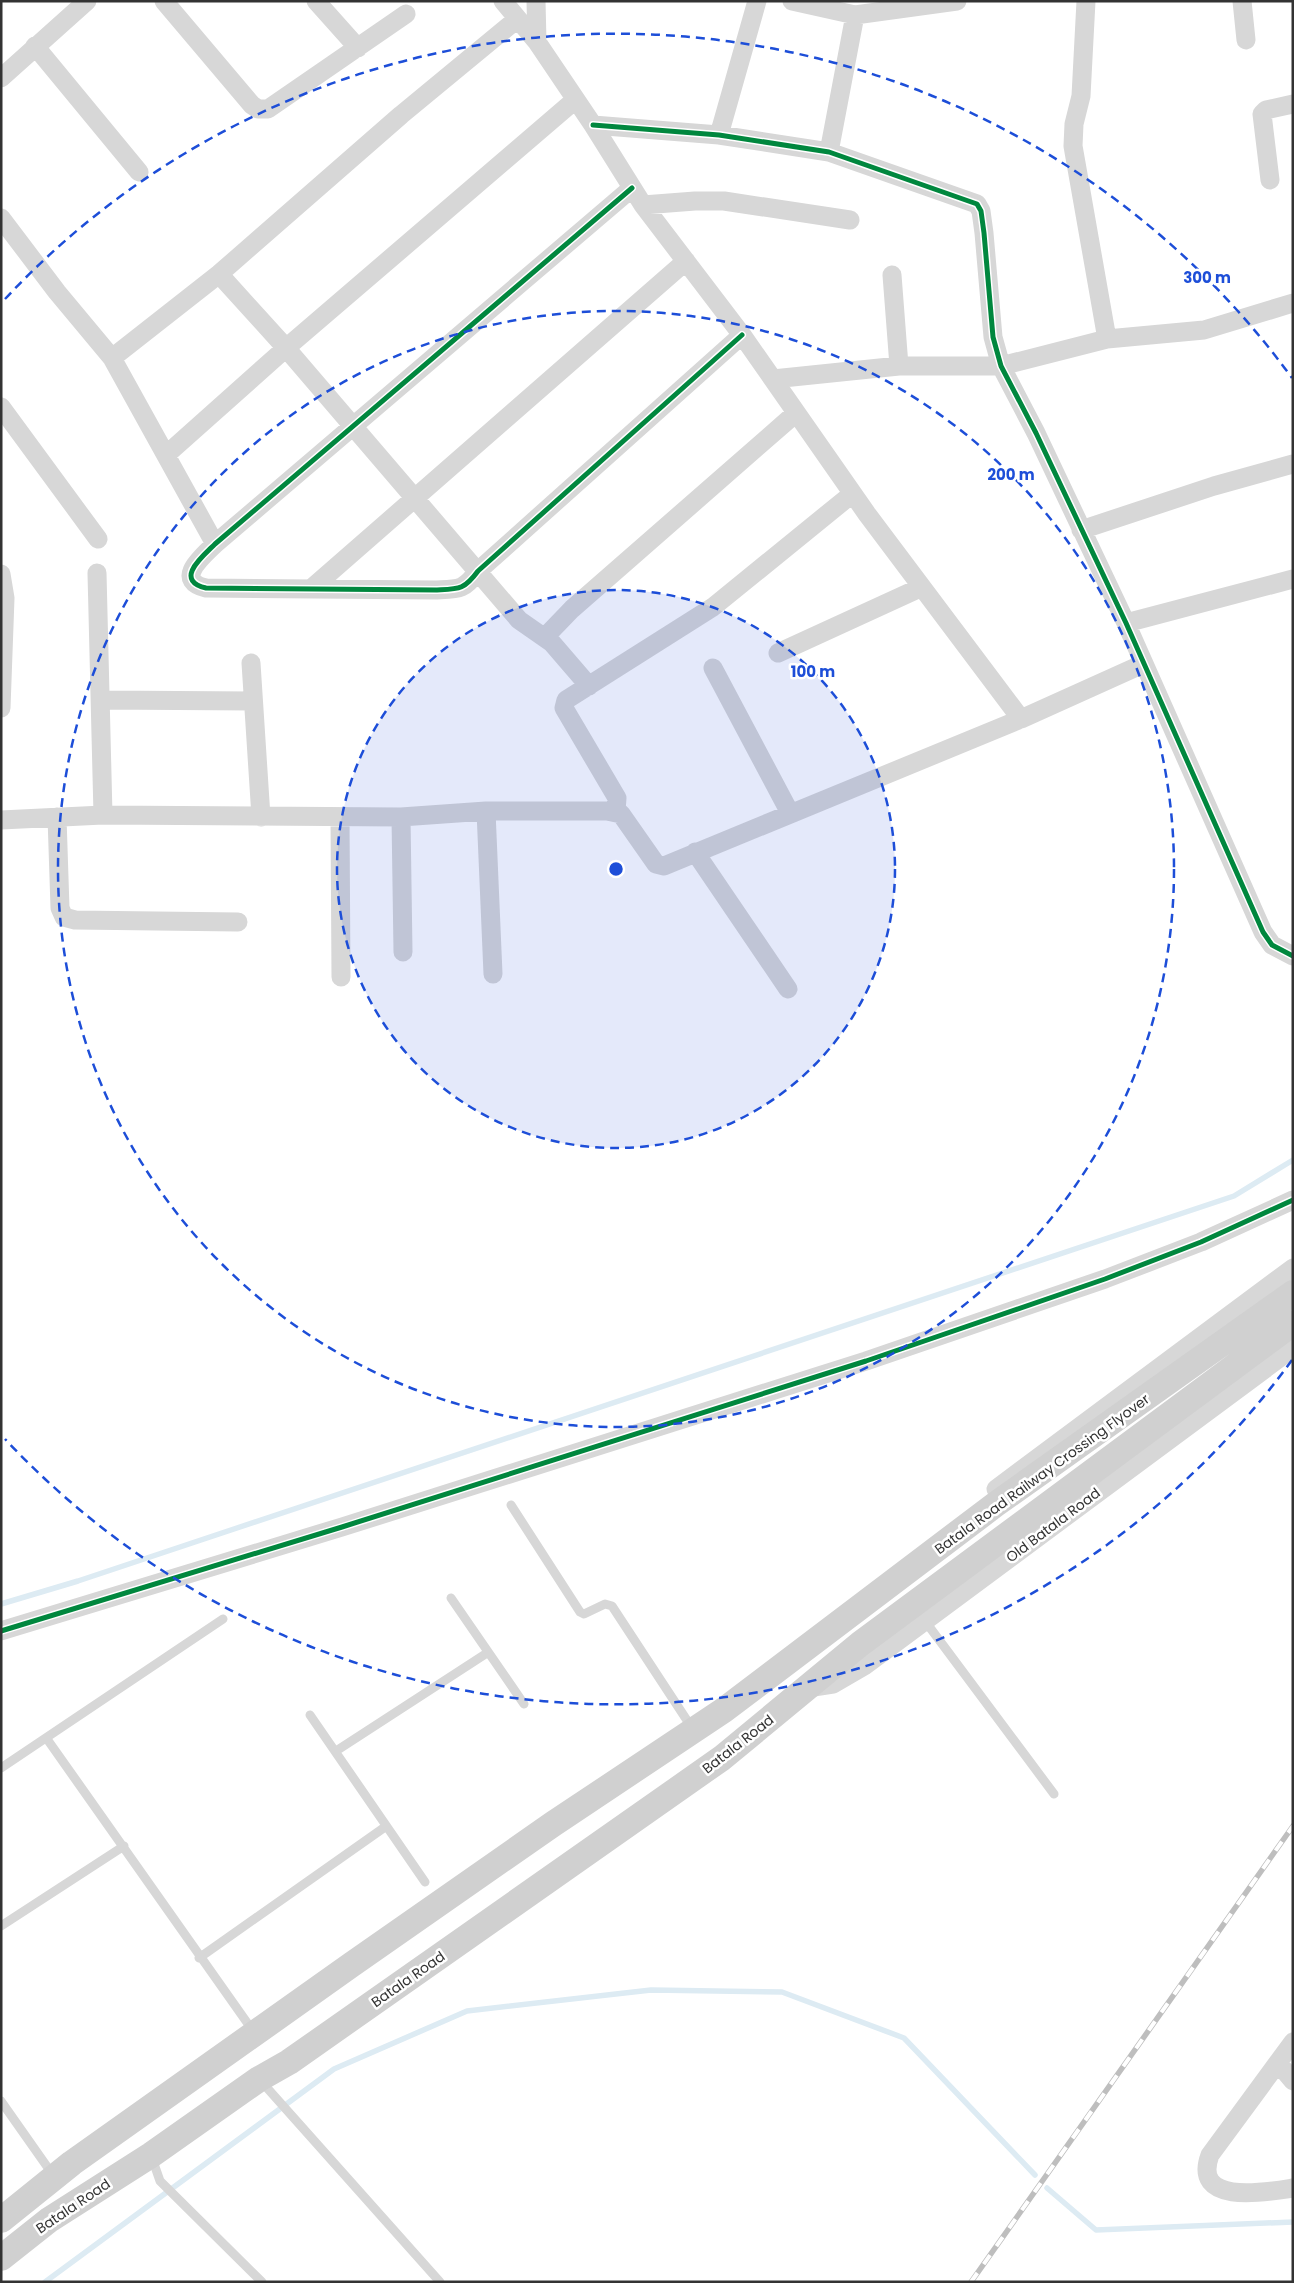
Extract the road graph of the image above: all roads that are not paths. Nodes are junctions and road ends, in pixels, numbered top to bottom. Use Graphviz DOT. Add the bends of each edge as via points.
graph roads {
  1 [pos="87,1"];
  2 [pos="164,1"];
  3 [pos="316,1"];
  4 [pos="503,1"];
  5 [pos="536,1"];
  6 [pos="756,1"];
  7 [pos="792,1"];
  8 [pos="957,1"];
  9 [pos="1086,1"];
  10 [pos="1242,1"];
  11 [pos="406,14"];
  12 [pos="855,15"];
  13 [pos="516,20"];
  14 [pos="1246,40"];
  15 [pos="537,42"];
  16 [pos="35,46"];
  17 [pos="358,48"];
  18 [pos="1,78"];
  19 [pos="575,100"];
  20 [pos="1293,104"];
  21 [pos="593,125"];
  22 [pos="719,135"];
  23 [pos="829,152"];
  24 [pos="140,172"];
  25 [pos="1270,180"];
  26 [pos="632,188"];
  27 [pos="643,205"];
  28 [pos="1,218"];
  29 [pos="850,220"];
  30 [pos="686,261"];
  31 [pos="218,274"];
  32 [pos="892,275"];
  33 [pos="1293,303"];
  34 [pos="742,334"];
  35 [pos="1106,340"];
  36 [pos="286,348"];
  37 [pos="112,358"];
  38 [pos="899,366"];
  39 [pos="1000,366"];
  40 [pos="773,379"];
  41 [pos="1,407"];
  42 [pos="796,413"];
  43 [pos="353,428"];
  44 [pos="166,455"];
  45 [pos="1293,464"];
  46 [pos="852,494"];
  47 [pos="414,498"];
  48 [pos="1081,530"];
  49 [pos="98,540"];
  50 [pos="214,544"];
  51 [pos="478,571"];
  52 [pos="97,572"];
  53 [pos="1,574"];
  54 [pos="1293,579"];
  55 [pos="922,587"];
  56 [pos="312,588"];
  57 [pos="1126,623"];
  58 [pos="545,638"];
  59 [pos="778,653"];
  60 [pos="251,663"];
  61 [pos="1143,664"];
  62 [pos="713,668"];
  63 [pos="589,686"];
  64 [pos="101,700"];
  65 [pos="253,701"];
  66 [pos="1,708"];
  67 [pos="1021,719"];
  68 [pos="486,811"];
  69 [pos="616,812"];
  70 [pos="790,813"];
  71 [pos="103,815"];
  72 [pos="57,817"];
  73 [pos="261,817"];
  74 [pos="340,817"];
  75 [pos="401,817"];
  76 [pos="1,820"];
  77 [pos="695,852"];
  78 [pos="238,922"];
  79 [pos="402,952"];
  80 [pos="1293,956"];
  81 [pos="493,974"];
  82 [pos="341,977"];
  83 [pos="788,989"];
  84 [pos="1293,1200"];
  85 [pos="1293,1268"];
  86 [pos="1293,1293"];
  87 [pos="1293,1322"];
  88 [pos="1293,1348"];
  89 [pos="511,1505"];
  90 [pos="451,1598"];
  91 [pos="223,1619"];
  92 [pos="925,1621"];
  93 [pos="1,1631"];
  94 [pos="487,1653"];
  95 [pos="792,1658"];
  96 [pos="807,1688"];
  97 [pos="524,1704"];
  98 [pos="310,1715"];
  99 [pos="694,1730"];
  100 [pos="47,1739"];
  101 [pos="336,1751"];
  102 [pos="1,1768"];
  103 [pos="1054,1794"];
  104 [pos="385,1827"];
  105 [pos="124,1846"];
  106 [pos="425,1882"];
  107 [pos="1,1926"];
  108 [pos="199,1958"];
  109 [pos="254,2034"];
  110 [pos="1293,2042"];
  111 [pos="1278,2063"];
  112 [pos="259,2079"];
  113 [pos="1293,2081"];
  114 [pos="1,2102"];
  115 [pos="151,2155"];
  116 [pos="54,2178"];
  117 [pos="1293,2188"];
  118 [pos="1,2220"];
  119 [pos="1,2258"];
  120 [pos="262,2282"];
  121 [pos="440,2282"];
  1 -- 16 [label="street"];
  2 -- 17 [label="street" via="258,109 268,109"];
  3 -- 17 [label="street"];
  4 -- 13 [label="street"];
  5 -- 15 [label="street"];
  6 -- 22 [label="street"];
  7 -- 12 [label="street"];
  8 -- 12 [label="street"];
  9 -- 35 [label="street" via="1081,96 1073,146"];
  10 -- 14 [label="street"];
  11 -- 17 [label="street"];
  12 -- 23 [label="street"];
  13 -- 15 [label="street"];
  13 -- 31 [label="street"];
  15 -- 19 [label="street"];
  16 -- 18 [label="street"];
  16 -- 24 [label="street"];
  19 -- 21 [label="street"];
  19 -- 36 [label="street"];
  20 -- 25 [label="street" via="1266,110 1262,114"];
  21 -- 22 [label="street"];
  21 -- 26 [label="street"];
  22 -- 23 [label="street"];
  23 -- 39 [label="street" via="977,204 983,226 993,337"];
  26 -- 27 [label="street"];
  26 -- 43 [label="street"];
  27 -- 29 [label="street" via="724,201"];
  27 -- 30 [label="street"];
  28 -- 37 [label="street"];
  30 -- 34 [label="street"];
  30 -- 47 [label="street"];
  31 -- 36 [label="street"];
  31 -- 37 [label="street"];
  32 -- 38 [label="street"];
  33 -- 35 [label="street" via="1204,330"];
  34 -- 40 [label="street"];
  34 -- 51 [label="street"];
  35 -- 39 [label="street"];
  36 -- 43 [label="street"];
  36 -- 44 [label="street"];
  37 -- 44 [label="street"];
  38 -- 39 [label="street"];
  38 -- 40 [label="street"];
  39 -- 48 [label="street" via="1036,433"];
  40 -- 42 [label="street"];
  41 -- 49 [label="street"];
  42 -- 46 [label="street"];
  42 -- 58 [label="street" via="579,603"];
  43 -- 47 [label="street"];
  43 -- 50 [label="street"];
  44 -- 50 [label="street"];
  45 -- 48 [label="street"];
  46 -- 55 [label="street"];
  46 -- 63 [label="street" via="713,607"];
  47 -- 51 [label="street"];
  47 -- 56 [label="street"];
  48 -- 57 [label="street"];
  50 -- 56 [label="street" via="193,567 191,576 198,586"];
  51 -- 56 [label="street" via="458,589"];
  51 -- 58 [label="street" via="519,620"];
  52 -- 64 [label="street"];
  53 -- 66 [label="street" via="5,598"];
  54 -- 57 [label="street"];
  55 -- 59 [label="street"];
  55 -- 67 [label="street"];
  57 -- 61 [label="street"];
  58 -- 63 [label="street"];
  60 -- 65 [label="street"];
  61 -- 67 [label="street"];
  61 -- 80 [label="street" via="1263,932 1272,945"];
  62 -- 70 [label="street"];
  63 -- 69 [label="street" via="566,700 564,708 617,798"];
  64 -- 65 [label="street"];
  64 -- 71 [label="street"];
  65 -- 73 [label="street"];
  67 -- 70 [label="street"];
  68 -- 69 [label="street"];
  68 -- 75 [label="street"];
  68 -- 81 [label="street"];
  69 -- 77 [label="street" via="626,819 656,864 668,865"];
  70 -- 77 [label="street"];
  71 -- 72 [label="street"];
  71 -- 73 [label="street"];
  72 -- 76 [label="street"];
  72 -- 78 [label="street" via="60,908 64,917 75,920"];
  73 -- 74 [label="street"];
  74 -- 75 [label="street"];
  74 -- 82 [label="street"];
  75 -- 79 [label="street"];
  77 -- 83 [label="street"];
  84 -- 93 [label="street" via="1201,1242 1114,1276 866,1361"];
  85 -- 95 [label="street" via="1012,1476 792,1646"];
  86 -- 95 [label="main road, Batala Road Railway Crossing Flyover" via="996,1504"];
  87 -- 96 [label="main road, Batala Road Railway Crossing Flyover" via="860,1644"];
  88 -- 92 [label="street, Old Batala Road"];
  89 -- 99 [label="lane" via="580,1612 588,1613 605,1604 612,1606"];
  90 -- 94 [label="lane"];
  91 -- 100 [label="lane"];
  92 -- 96 [label="street, Old Batala Road" via="864,1666 833,1684"];
  92 -- 103 [label="lane"];
  94 -- 97 [label="lane"];
  94 -- 101 [label="lane"];
  95 -- 99 [label="main road"];
  96 -- 112 [label="main road, Batala Road" via="722,1758 289,2062"];
  98 -- 101 [label="lane"];
  99 -- 109 [label="main road"];
  100 -- 102 [label="lane"];
  100 -- 105 [label="lane"];
  101 -- 104 [label="lane"];
  104 -- 106 [label="lane"];
  104 -- 108 [label="lane"];
  105 -- 107 [label="lane"];
  105 -- 108 [label="lane"];
  108 -- 109 [label="lane"];
  109 -- 116 [label="main road"];
  110 -- 111 [label="street"];
  111 -- 113 [label="street"];
  111 -- 117 [label="street" via="1210,2155 1206,2166 1210,2179 1227,2191 1259,2193"];
  112 -- 115 [label="main road, Batala Road"];
  112 -- 121 [label="lane"];
  114 -- 116 [label="lane"];
  115 -- 119 [label="main road, Batala Road" via="49,2220"];
  115 -- 120 [label="lane" via="160,2181"];
  116 -- 118 [label="main road"];
}
